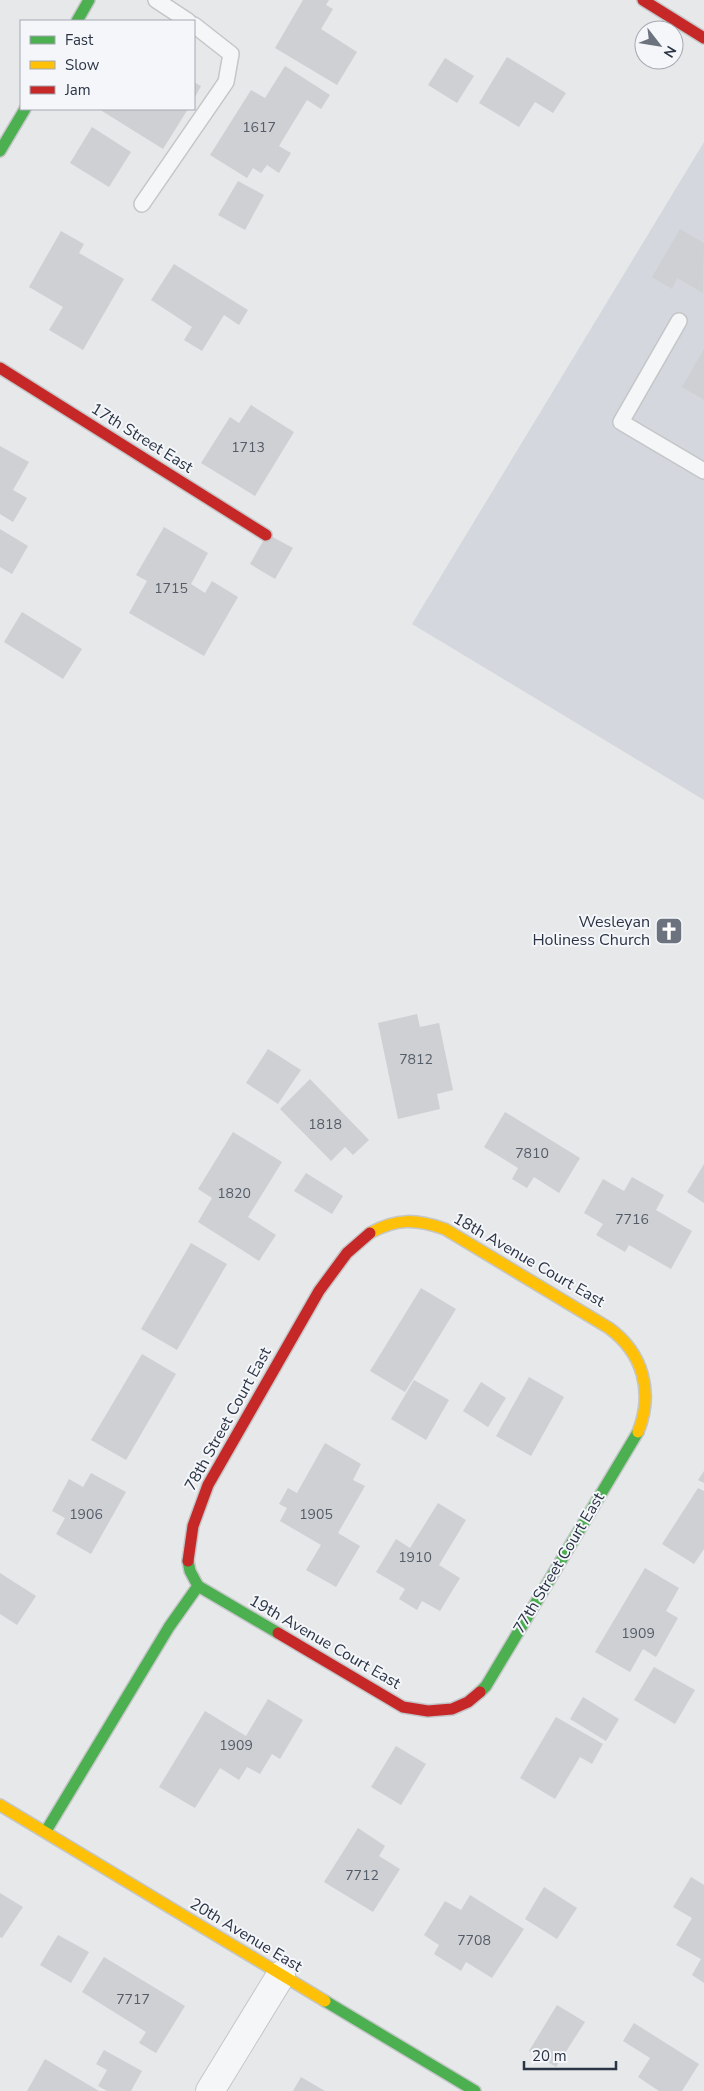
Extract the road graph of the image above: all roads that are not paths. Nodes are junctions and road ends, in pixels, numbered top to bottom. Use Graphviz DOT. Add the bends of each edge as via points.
graph roads {
  1 [pos="89,0"];
  2 [pos="643,0"];
  3 [pos="165,3"];
  4 [pos="78,20"];
  5 [pos="187,20"];
  6 [pos="195,27"];
  7 [pos="704,38"];
  8 [pos="24,110"];
  9 [pos="0,151"];
  10 [pos="142,204"];
  11 [pos="679,321"];
  12 [pos="0,368"];
  13 [pos="704,471"];
  14 [pos="266,535"];
  15 [pos="361,1240"];
  16 [pos="644,1389"];
  17 [pos="198,1586"];
  18 [pos="439,1712"];
  19 [pos="0,1805"];
  20 [pos="46,1831"];
  21 [pos="281,1975"];
  22 [pos="210,2091"];
  23 [pos="475,2091"];
  1 -- 4 [label="street"];
  2 -- 7 [label="street"];
  3 -- 5 [label="lane"];
  6 -- 10 [label="lane" via="231,54 226,82"];
  8 -- 9 [label="street"];
  11 -- 13 [label="lane" via="621,422"];
  12 -- 14 [label="street, 17th Street East"];
  15 -- 16 [label="street, 18th Avenue Court East" via="382,1226 405,1221 446,1229 603,1323 626,1342 637,1358 645,1375"];
  15 -- 17 [label="street, 78th Street Court East" via="339,1260 319,1290 208,1485 189,1538 189,1570"];
  16 -- 18 [label="street, 77th Street Court East" via="644,1413 639,1430 486,1686 468,1702"];
  17 -- 18 [label="street, 19th Avenue Court East" via="403,1707"];
  17 -- 20 [label="street" via="169,1626"];
  19 -- 20 [label="street, 20th Avenue East"];
  20 -- 21 [label="street, 20th Avenue East"];
  21 -- 22 [label="street"];
  21 -- 23 [label="street, 20th Avenue East"];
}
